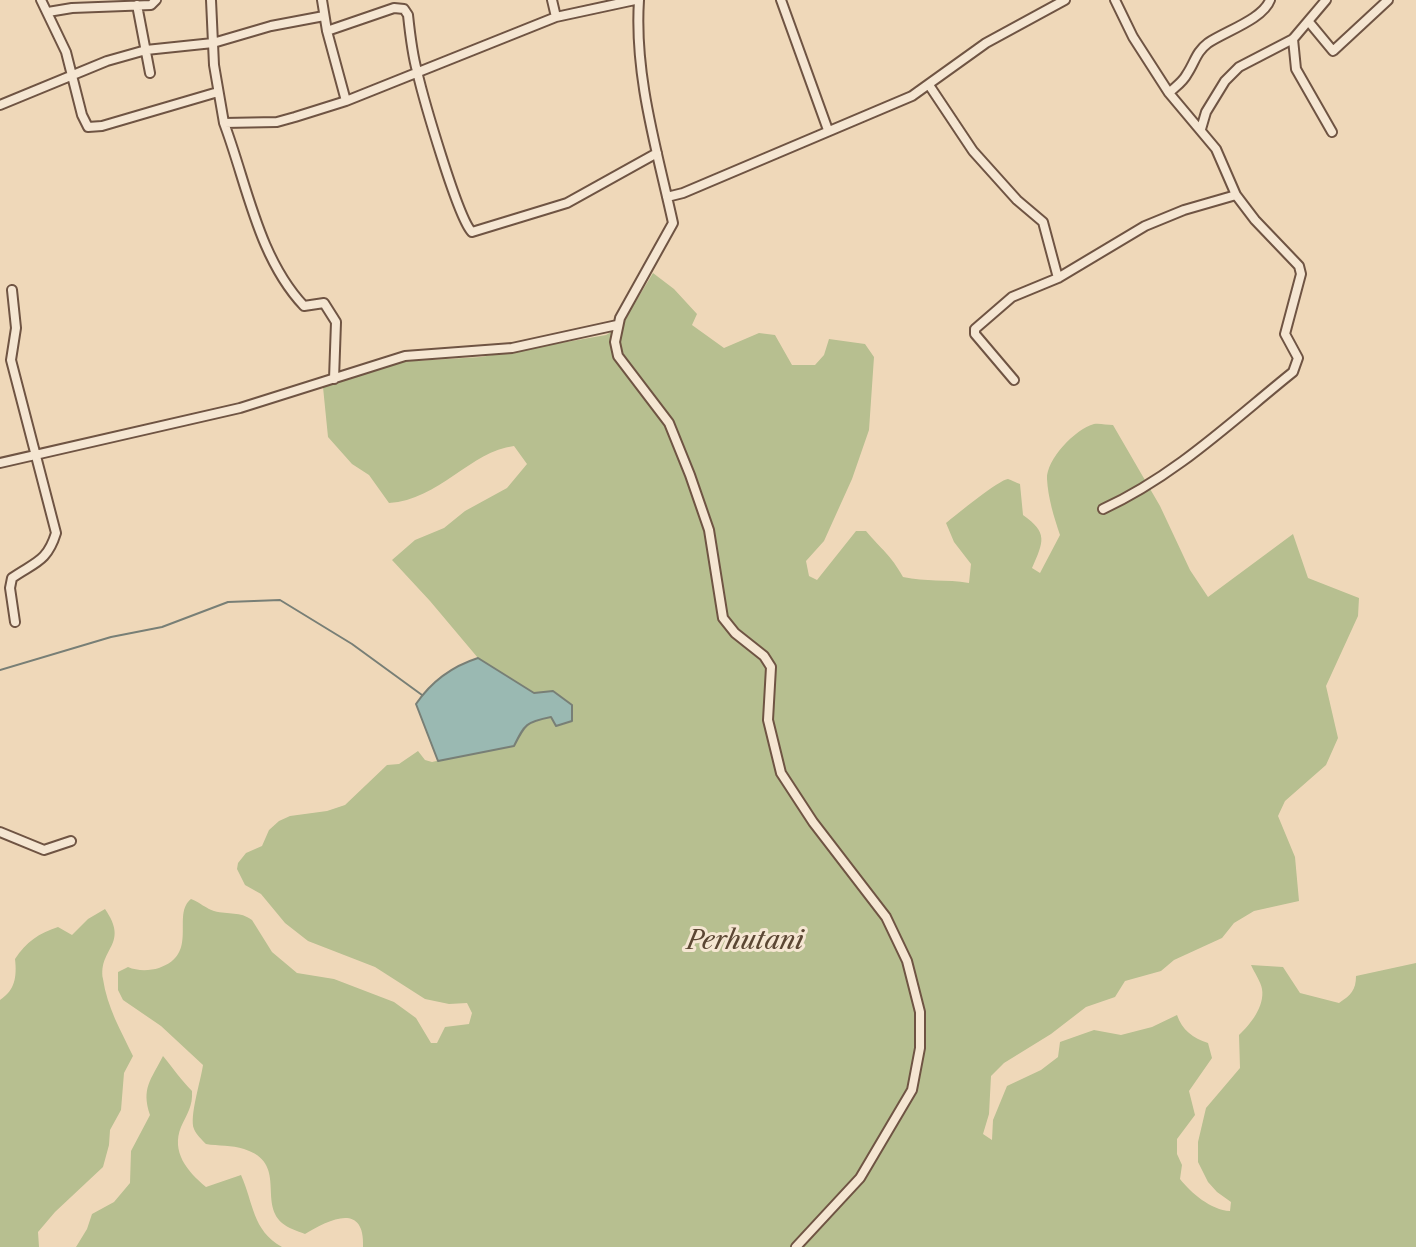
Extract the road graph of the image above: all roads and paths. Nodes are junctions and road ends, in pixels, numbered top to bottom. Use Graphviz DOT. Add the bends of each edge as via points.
graph roads {
  1 [pos="41,0"];
  2 [pos="156,0"];
  3 [pos="211,0"];
  4 [pos="322,0"];
  5 [pos="552,0"];
  6 [pos="637,0"];
  7 [pos="781,0"];
  8 [pos="1065,0"];
  9 [pos="1115,0"];
  10 [pos="1270,0"];
  11 [pos="1326,0"];
  12 [pos="1388,0"];
  13 [pos="137,5"];
  14 [pos="48,12"];
  15 [pos="324,16"];
  16 [pos="556,17"];
  17 [pos="1309,22"];
  18 [pos="327,31"];
  19 [pos="1293,39"];
  20 [pos="213,43"];
  21 [pos="146,50"];
  22 [pos="417,71"];
  23 [pos="150,73"];
  24 [pos="71,74"];
  25 [pos="929,85"];
  26 [pos="218,92"];
  27 [pos="1169,93"];
  28 [pos="346,101"];
  29 [pos="0,105"];
  30 [pos="224,123"];
  31 [pos="1201,129"];
  32 [pos="828,130"];
  33 [pos="1332,132"];
  34 [pos="657,153"];
  35 [pos="1236,195"];
  36 [pos="667,197"];
  37 [pos="1058,278"];
  38 [pos="12,290"];
  39 [pos="617,325"];
  40 [pos="334,379"];
  41 [pos="1014,380"];
  42 [pos="36,457"];
  43 [pos="0,463"];
  44 [pos="1103,509"];
  45 [pos="15,622"];
  46 [pos="0,832"];
  47 [pos="71,841"];
  48 [pos="796,1247"];
  1 -- 14 [label="street"];
  2 -- 13 [label="street"];
  3 -- 20 [label="street"];
  4 -- 15 [label="street"];
  5 -- 16 [label="street"];
  6 -- 16 [label="street"];
  6 -- 34 [label="street" via="640,60"];
  7 -- 32 [label="street"];
  8 -- 25 [label="street" via="986,43"];
  9 -- 27 [label="street"];
  10 -- 27 [label="street" via="1260,14 1201,49"];
  11 -- 17 [label="street"];
  12 -- 17 [label="street" via="1333,51"];
  13 -- 14 [label="street"];
  13 -- 21 [label="street"];
  14 -- 24 [label="street"];
  15 -- 18 [label="street"];
  15 -- 20 [label="street"];
  16 -- 22 [label="street"];
  17 -- 19 [label="street"];
  18 -- 22 [label="street" via="404,9"];
  18 -- 28 [label="street"];
  19 -- 31 [label="street" via="1239,67 1225,81"];
  19 -- 33 [label="street" via="1296,69"];
  20 -- 21 [label="street"];
  20 -- 26 [label="street"];
  21 -- 23 [label="street"];
  21 -- 24 [label="street"];
  22 -- 28 [label="street"];
  22 -- 34 [label="street" via="472,232 567,203"];
  24 -- 26 [label="street" via="85,123 92,129"];
  24 -- 29 [label="street"];
  25 -- 32 [label="street"];
  25 -- 37 [label="street" via="973,151 1043,222"];
  26 -- 30 [label="street"];
  27 -- 31 [label="street"];
  28 -- 30 [label="street" via="277,122"];
  30 -- 40 [label="street" via="280,272 304,306 324,303 334,316"];
  31 -- 35 [label="street"];
  32 -- 36 [label="street"];
  34 -- 36 [label="street"];
  35 -- 37 [label="street" via="1153,223"];
  35 -- 44 [label="street" via="1301,270 1285,334 1298,358 1296,368 1183,462"];
  36 -- 39 [label="street" via="671,229"];
  37 -- 41 [label="street" via="1012,297 974,330"];
  38 -- 42 [label="street" via="16,332 11,360"];
  39 -- 40 [label="street" via="512,348 405,356"];
  39 -- 48 [label="street" via="618,356 661,411 686,464 709,530 723,618 771,667 768,720 781,773 886,917 907,961 920,1012 912,1090 860,1178"];
  40 -- 42 [label="street" via="240,408"];
  42 -- 43 [label="street"];
  42 -- 45 [label="street" via="56,533 47,555 12,578"];
  46 -- 47 [label="street" via="44,850"];
}
